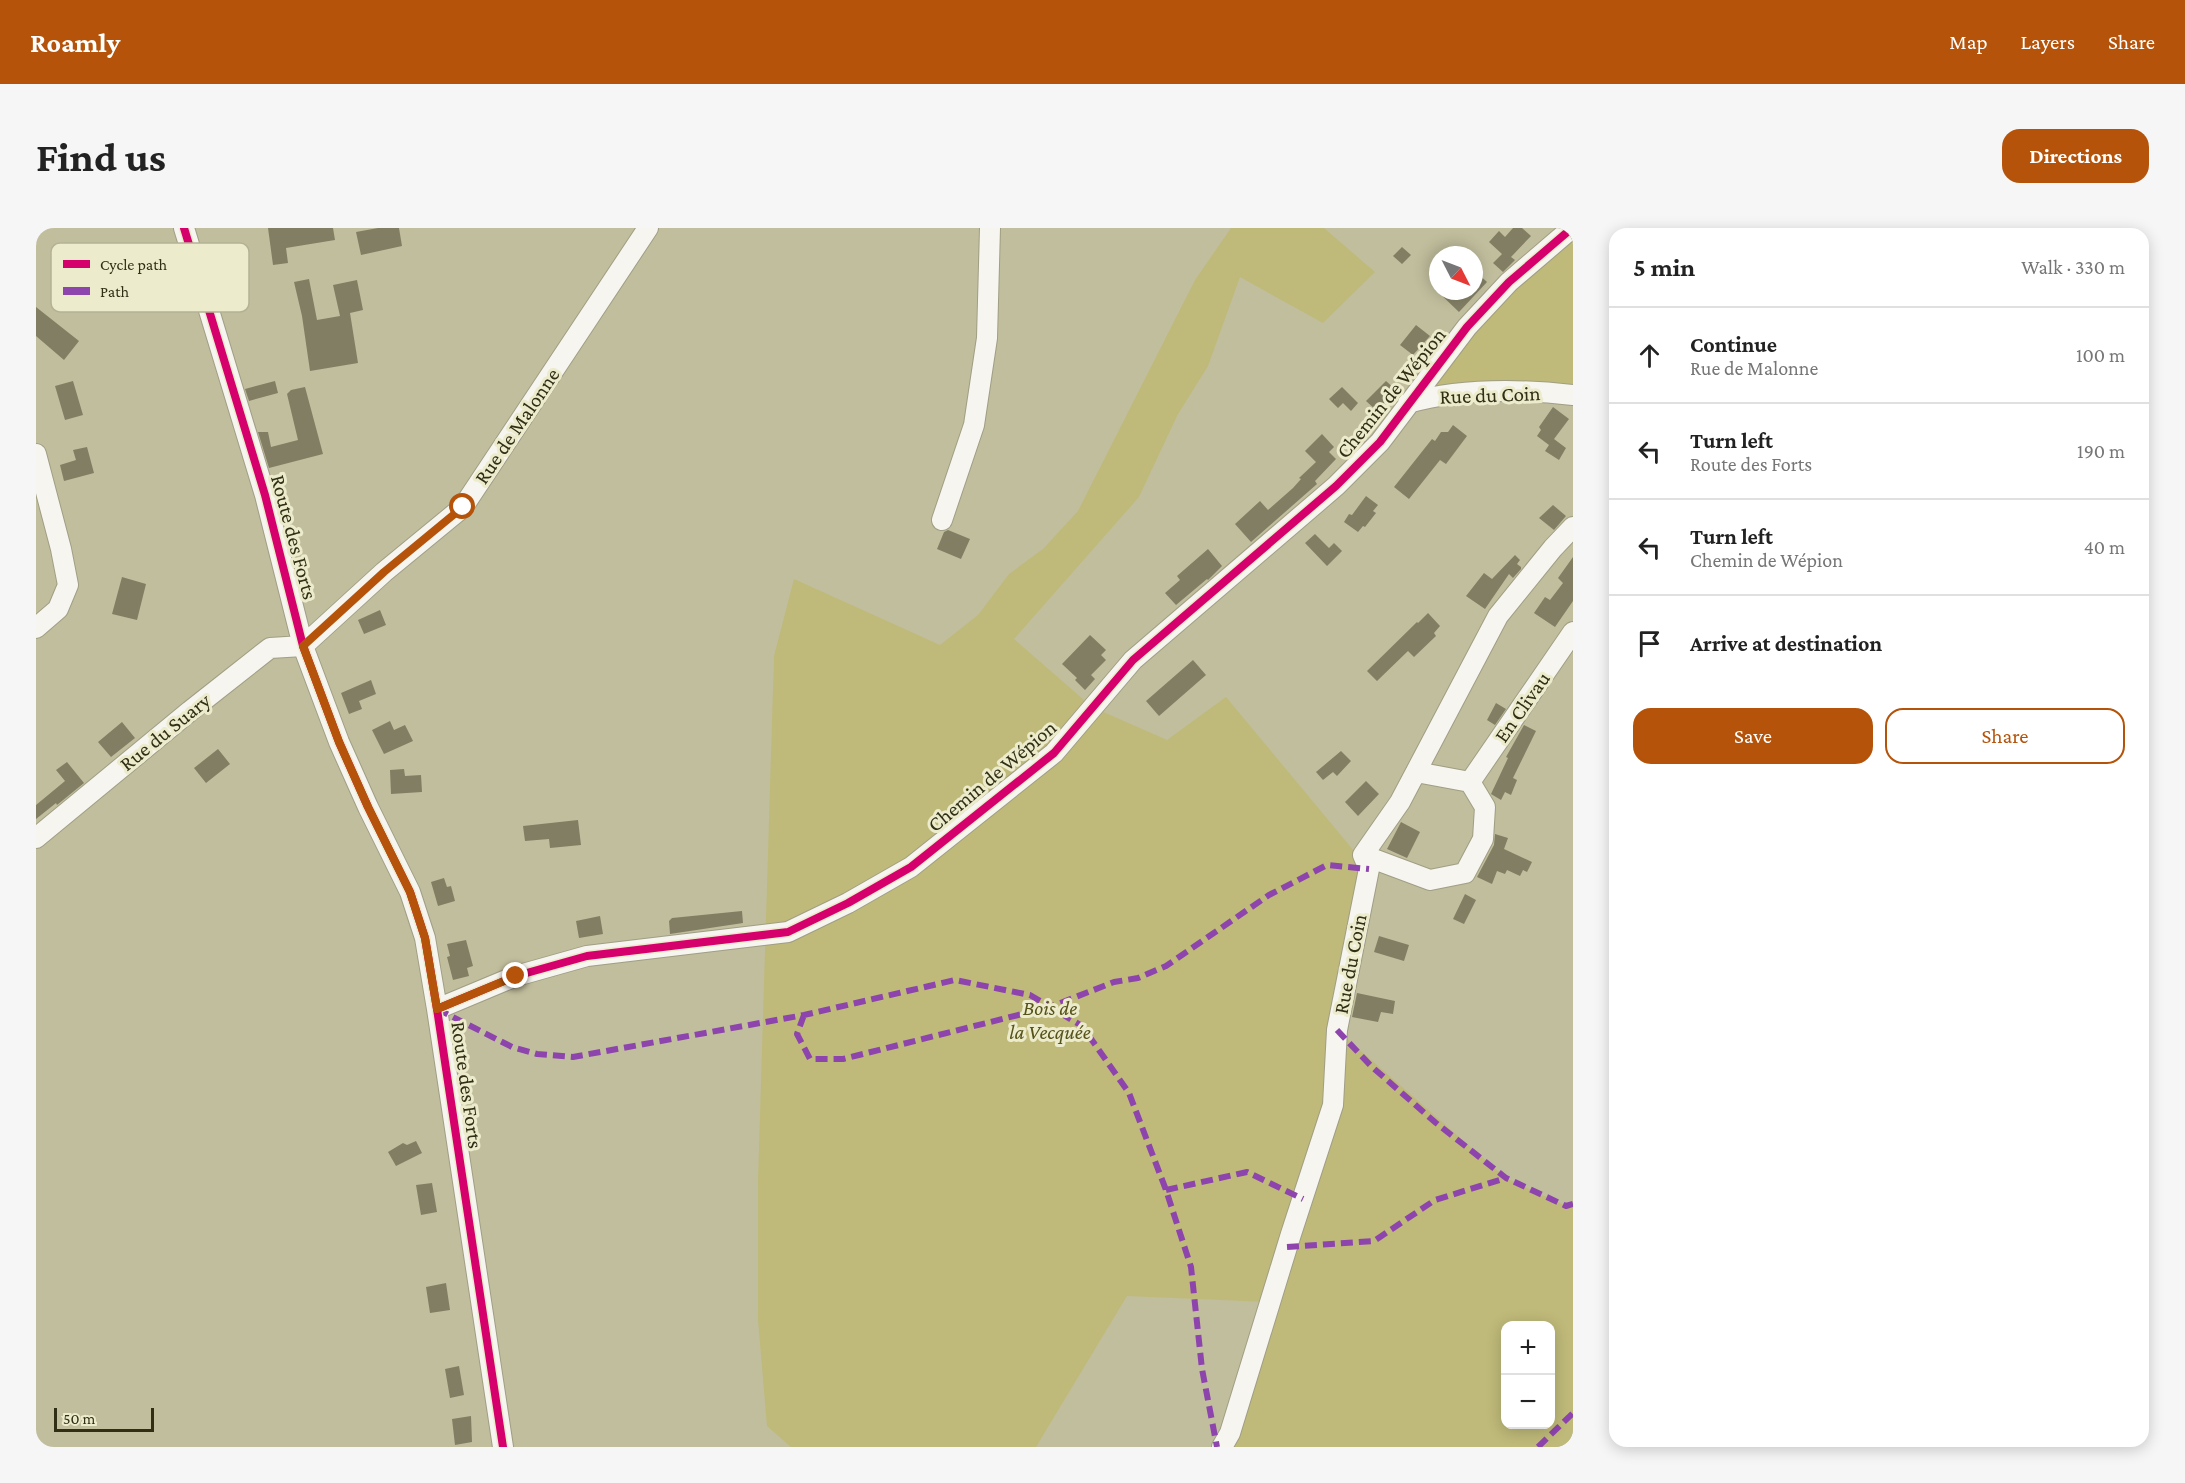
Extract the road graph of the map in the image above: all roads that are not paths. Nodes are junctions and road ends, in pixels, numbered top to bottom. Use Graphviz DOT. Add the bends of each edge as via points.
graph roads {
  1 [pos="184,228"];
  2 [pos="648,228"];
  3 [pos="990,228"];
  4 [pos="1572,228"];
  5 [pos="189,243"];
  6 [pos="209,312"];
  7 [pos="1573,395"];
  8 [pos="1408,404"];
  9 [pos="36,454"];
  10 [pos="942,520"];
  11 [pos="1573,527"];
  12 [pos="36,628"];
  13 [pos="1573,632"];
  14 [pos="303,646"];
  15 [pos="1416,772"];
  16 [pos="1470,782"];
  17 [pos="36,838"];
  18 [pos="1363,855"];
  19 [pos="437,1009"];
  20 [pos="503,1447"];
  21 [pos="1222,1447"];
  1 -- 5 [label="street, Route des Forts"];
  2 -- 14 [label="street, Rue de Malonne" via="463,507"];
  3 -- 10 [label="street" via="987,338 974,425"];
  4 -- 8 [label="street, Chemin de Wépion" via="1509,282 1467,327"];
  6 -- 14 [label="street, Route des Forts" via="265,495"];
  7 -- 8 [label="street, Rue du Coin" via="1505,391 1427,398"];
  8 -- 19 [label="street, Chemin de Wépion" via="1380,442 1336,486 1133,660 1054,753 911,867 788,932 587,956 516,976"];
  9 -- 12 [label="street" via="68,585 58,609"];
  11 -- 15 [label="street" via="1498,616"];
  13 -- 16 [label="street, En Clivau"];
  14 -- 17 [label="street, Rue du Suary" via="270,648"];
  14 -- 19 [label="street, Route des Forts" via="339,742 410,892 425,938"];
  15 -- 16 [label="street"];
  15 -- 18 [label="street"];
  16 -- 18 [label="street" via="1485,807 1483,839 1466,873 1430,880"];
  18 -- 21 [label="street, Rue du Coin" via="1369,869 1337,1030 1333,1105 1230,1433"];
  19 -- 20 [label="street, Route des Forts"];
}
